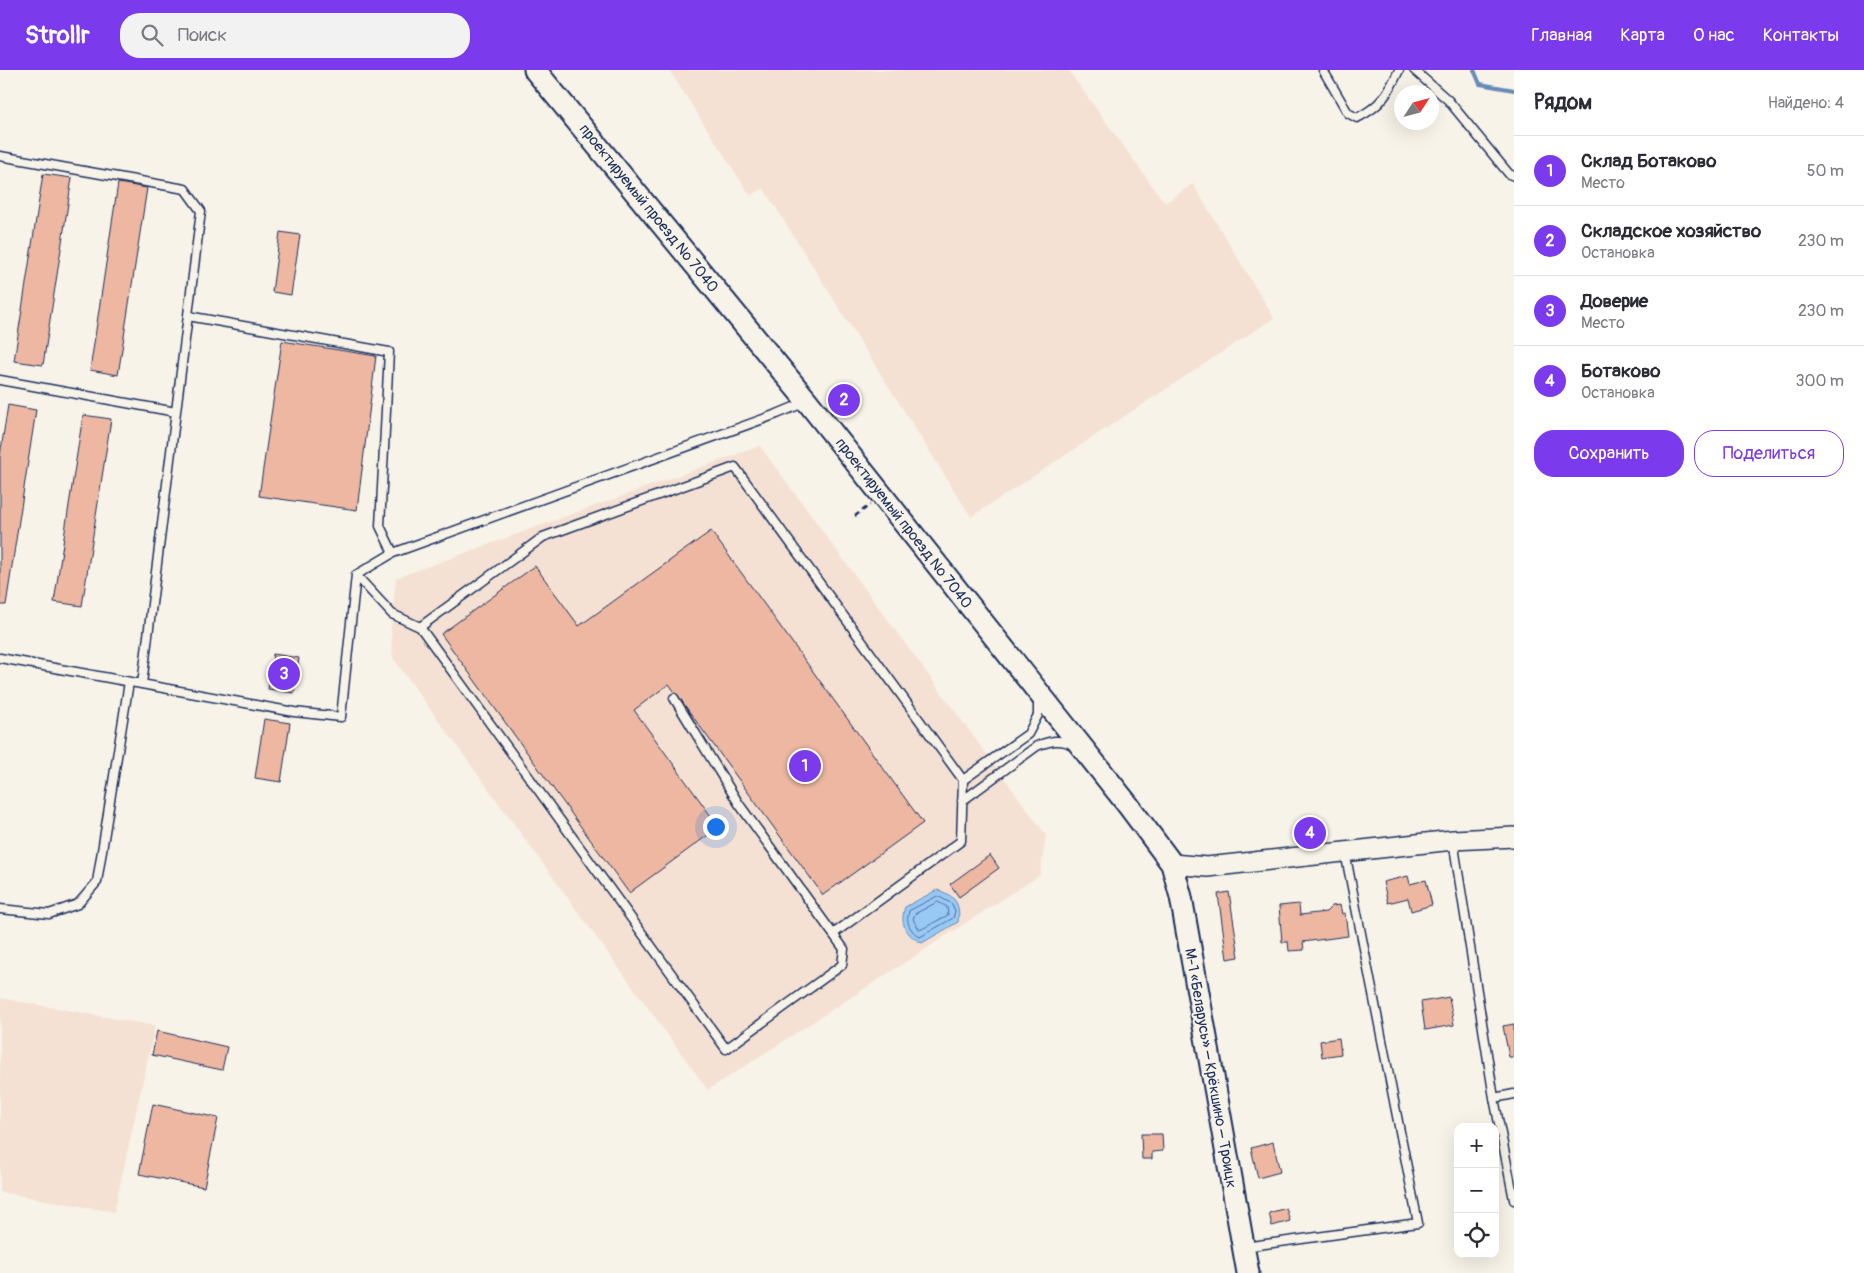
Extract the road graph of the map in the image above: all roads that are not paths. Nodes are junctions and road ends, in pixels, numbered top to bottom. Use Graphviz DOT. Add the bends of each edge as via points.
graph roads {
  1 [pos="535,70"];
  2 [pos="1323,70"];
  3 [pos="1399,70"];
  4 [pos="1414,70"];
  5 [pos="0,156"];
  6 [pos="1514,176"];
  7 [pos="188,316"];
  8 [pos="0,380"];
  9 [pos="807,401"];
  10 [pos="176,412"];
  11 [pos="393,553"];
  12 [pos="356,575"];
  13 [pos="420,626"];
  14 [pos="0,658"];
  15 [pos="129,682"];
  16 [pos="142,684"];
  17 [pos="1032,684"];
  18 [pos="674,698"];
  19 [pos="1087,754"];
  20 [pos="963,780"];
  21 [pos="962,801"];
  22 [pos="1514,837"];
  23 [pos="1453,840"];
  24 [pos="1345,852"];
  25 [pos="1172,864"];
  26 [pos="0,909"];
  27 [pos="833,934"];
  28 [pos="1514,1094"];
  29 [pos="1494,1098"];
  30 [pos="1514,1200"];
  31 [pos="1242,1248"];
  32 [pos="1248,1273"];
  1 -- 9 [label="main road, проектируемый проезд № 7040"];
  2 -- 3 [label="lane" via="1348,113 1356,118 1374,110 1390,91"];
  4 -- 6 [label="lane" via="1448,100"];
  5 -- 7 [label="lane" via="185,189 201,211"];
  7 -- 10 [label="lane"];
  7 -- 11 [label="lane" via="389,352 380,526"];
  8 -- 10 [label="lane"];
  9 -- 11 [label="lane"];
  9 -- 17 [label="main road, проектируемый проезд № 7040"];
  10 -- 16 [label="lane"];
  11 -- 12 [label="lane"];
  12 -- 13 [label="lane" via="392,614"];
  12 -- 16 [label="lane" via="341,717 294,712"];
  13 -- 20 [label="lane" via="543,537 735,467"];
  13 -- 27 [label="lane" via="726,1049 842,965 844,949"];
  14 -- 15 [label="lane"];
  15 -- 16 [label="lane"];
  15 -- 26 [label="lane" via="97,882 78,904 49,914"];
  17 -- 19 [label="main road, проектируемый проезд № 7040"];
  17 -- 20 [label="lane" via="1038,701 1034,726 1028,734"];
  18 -- 27 [label="lane" via="739,804"];
  19 -- 21 [label="lane" via="1070,743 1048,742 1037,746"];
  19 -- 25 [label="main road, проектируемый проезд № 7040"];
  20 -- 21 [label="lane"];
  21 -- 27 [label="lane" via="961,841"];
  22 -- 23 [label="street"];
  23 -- 24 [label="street"];
  23 -- 29 [label="lane"];
  24 -- 25 [label="street" via="1207,867"];
  24 -- 31 [label="lane" via="1418,1223"];
  25 -- 31 [label="main road, М-1 «Беларусь» – Крёкшино – Троицк" via="1181,897"];
  28 -- 29 [label="lane"];
  29 -- 30 [label="lane"];
  31 -- 32 [label="main road, М-1 «Беларусь» – Крёкшино – Троицк"];
}
